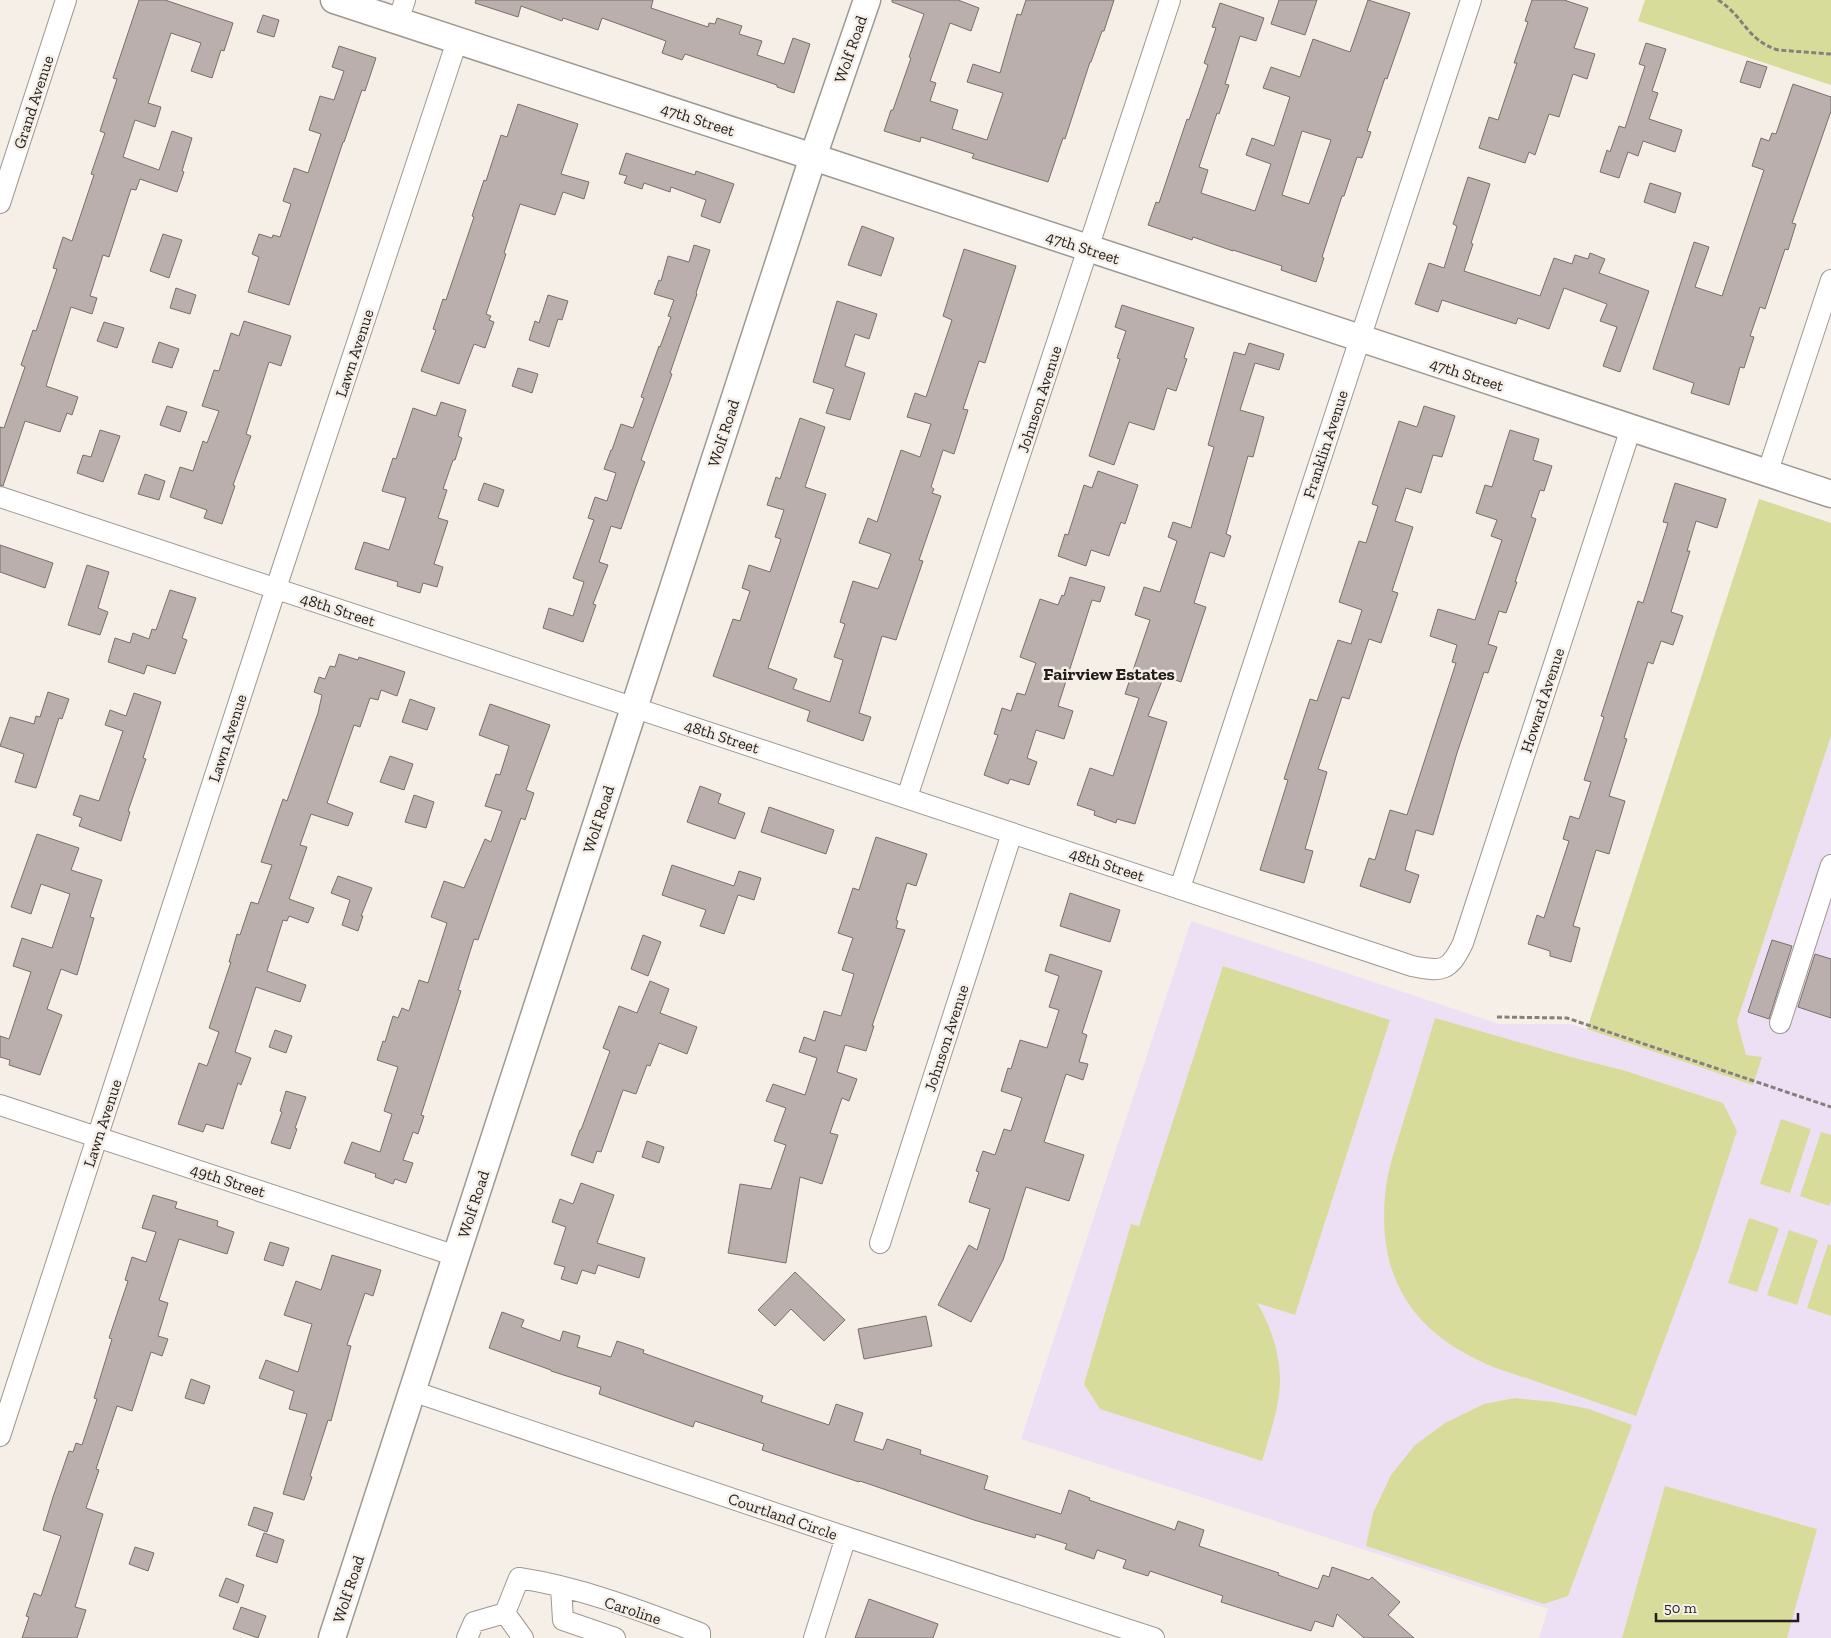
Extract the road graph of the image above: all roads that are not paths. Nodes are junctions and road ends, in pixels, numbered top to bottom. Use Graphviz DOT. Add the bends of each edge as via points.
graph roads {
  1 [pos="66,0"];
  2 [pos="334,0"];
  3 [pos="867,0"];
  4 [pos="1170,0"];
  5 [pos="1471,0"];
  6 [pos="402,10"];
  7 [pos="457,40"];
  8 [pos="813,157"];
  9 [pos="0,203"];
  10 [pos="1088,249"];
  11 [pos="1831,280"];
  12 [pos="1360,339"];
  13 [pos="1631,428"];
  14 [pos="1767,474"];
  15 [pos="1831,494"];
  16 [pos="0,497"];
  17 [pos="276,588"];
  18 [pos="634,707"];
  19 [pos="907,797"];
  20 [pos="1012,833"];
  21 [pos="1831,865"];
  22 [pos="1180,888"];
  23 [pos="1445,968"];
  24 [pos="1780,1023"];
  25 [pos="0,1105"];
  26 [pos="98,1137"];
  27 [pos="880,1243"];
  28 [pos="456,1256"];
  29 [pos="412,1391"];
  30 [pos="0,1436"];
  31 [pos="846,1537"];
  32 [pos="561,1587"];
  33 [pos="505,1613"];
  34 [pos="332,1638"];
  35 [pos="467,1638"];
  36 [pos="524,1638"];
  37 [pos="615,1638"];
  38 [pos="700,1638"];
  39 [pos="814,1638"];
  40 [pos="1154,1638"];
  1 -- 9 [label="street, Grand Avenue"];
  2 -- 6 [label="main road, 47th Street"];
  3 -- 8 [label="main road, Wolf Road"];
  4 -- 10 [label="street, Johnson Avenue"];
  5 -- 12 [label="street, Franklin Avenue"];
  6 -- 7 [label="main road, 47th Street"];
  7 -- 8 [label="main road, 47th Street"];
  7 -- 17 [label="street, Lawn Avenue"];
  8 -- 10 [label="main road, 47th Street"];
  8 -- 18 [label="main road, Wolf Road"];
  10 -- 12 [label="main road, 47th Street"];
  10 -- 19 [label="street, Johnson Avenue"];
  11 -- 14 [label="street"];
  12 -- 13 [label="main road, 47th Street"];
  12 -- 22 [label="street, Franklin Avenue"];
  13 -- 14 [label="main road, 47th Street"];
  13 -- 23 [label="street, Howard Avenue" via="1463,943"];
  14 -- 15 [label="main road, 47th Street"];
  16 -- 17 [label="street, 48th Street"];
  17 -- 18 [label="street, 48th Street"];
  17 -- 26 [label="street, Lawn Avenue"];
  18 -- 19 [label="street, 48th Street"];
  18 -- 28 [label="main road, Wolf Road"];
  19 -- 20 [label="street, 48th Street"];
  20 -- 22 [label="street, 48th Street"];
  20 -- 27 [label="street, Johnson Avenue"];
  21 -- 24 [label="street"];
  22 -- 23 [label="street, 48th Street" via="1412,966 1433,970"];
  25 -- 26 [label="street, 49th Street"];
  26 -- 28 [label="street, 49th Street"];
  26 -- 30 [label="street, Lawn Avenue"];
  28 -- 29 [label="main road, Wolf Road"];
  29 -- 31 [label="street, Courtland Circle"];
  29 -- 34 [label="main road, Wolf Road"];
  31 -- 39 [label="street"];
  31 -- 40 [label="street, Courtland Circle"];
  32 -- 33 [label="street, Caroline" via="519,1578"];
  32 -- 37 [label="street, Caroline" via="563,1620"];
  32 -- 38 [label="street, Caroline" via="665,1620 700,1634"];
  33 -- 35 [label="street" via="474,1622"];
  33 -- 36 [label="street"];
}
